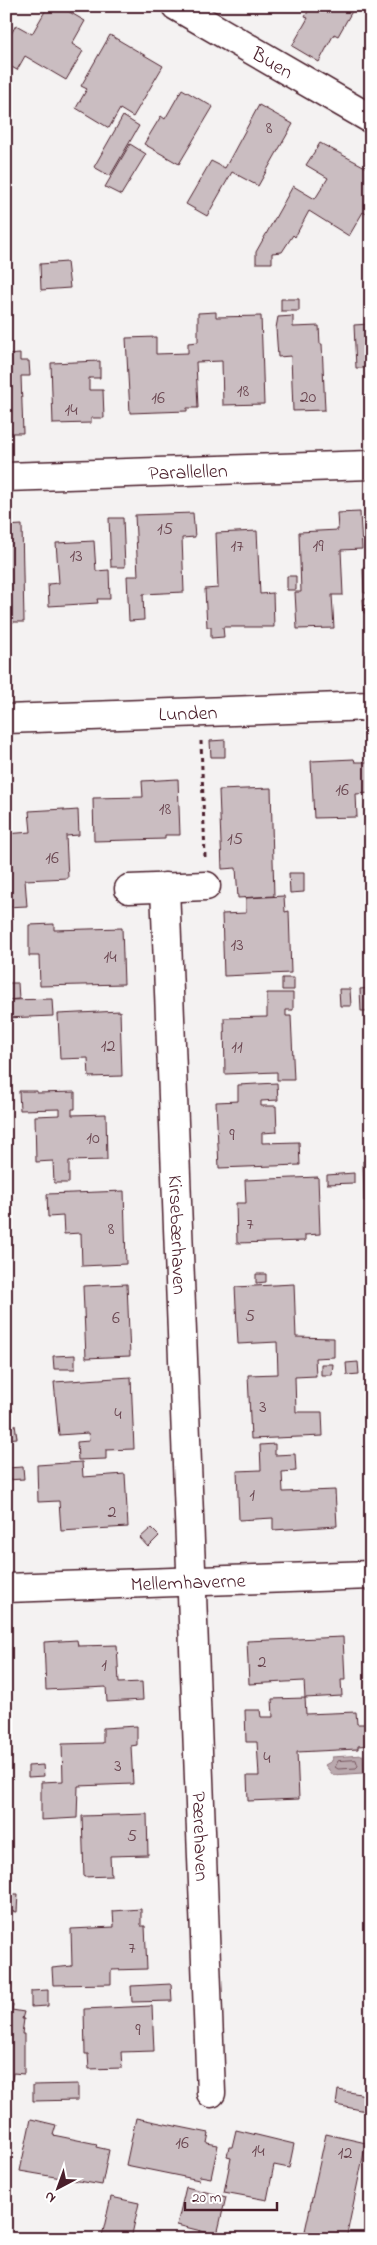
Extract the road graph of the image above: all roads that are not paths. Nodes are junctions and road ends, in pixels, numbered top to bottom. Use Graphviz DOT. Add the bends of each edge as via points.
graph roads {
  1 [pos="176,6"];
  2 [pos="371,119"];
  3 [pos="371,465"];
  4 [pos="6,477"];
  5 [pos="371,706"];
  6 [pos="6,719"];
  7 [pos="206,886"];
  8 [pos="165,887"];
  9 [pos="129,889"];
  10 [pos="371,1575"];
  11 [pos="192,1581"];
  12 [pos="6,1588"];
  13 [pos="211,2093"];
  1 -- 2 [label="street, Buen"];
  3 -- 4 [label="street, Parallellen"];
  5 -- 6 [label="street, Lunden"];
  7 -- 8 [label="street"];
  8 -- 9 [label="street"];
  8 -- 11 [label="street, Kirsebærhaven"];
  10 -- 11 [label="street, Mellemhaverne"];
  11 -- 12 [label="street, Mellemhaverne"];
  11 -- 13 [label="street, Pærehaven"];
}
